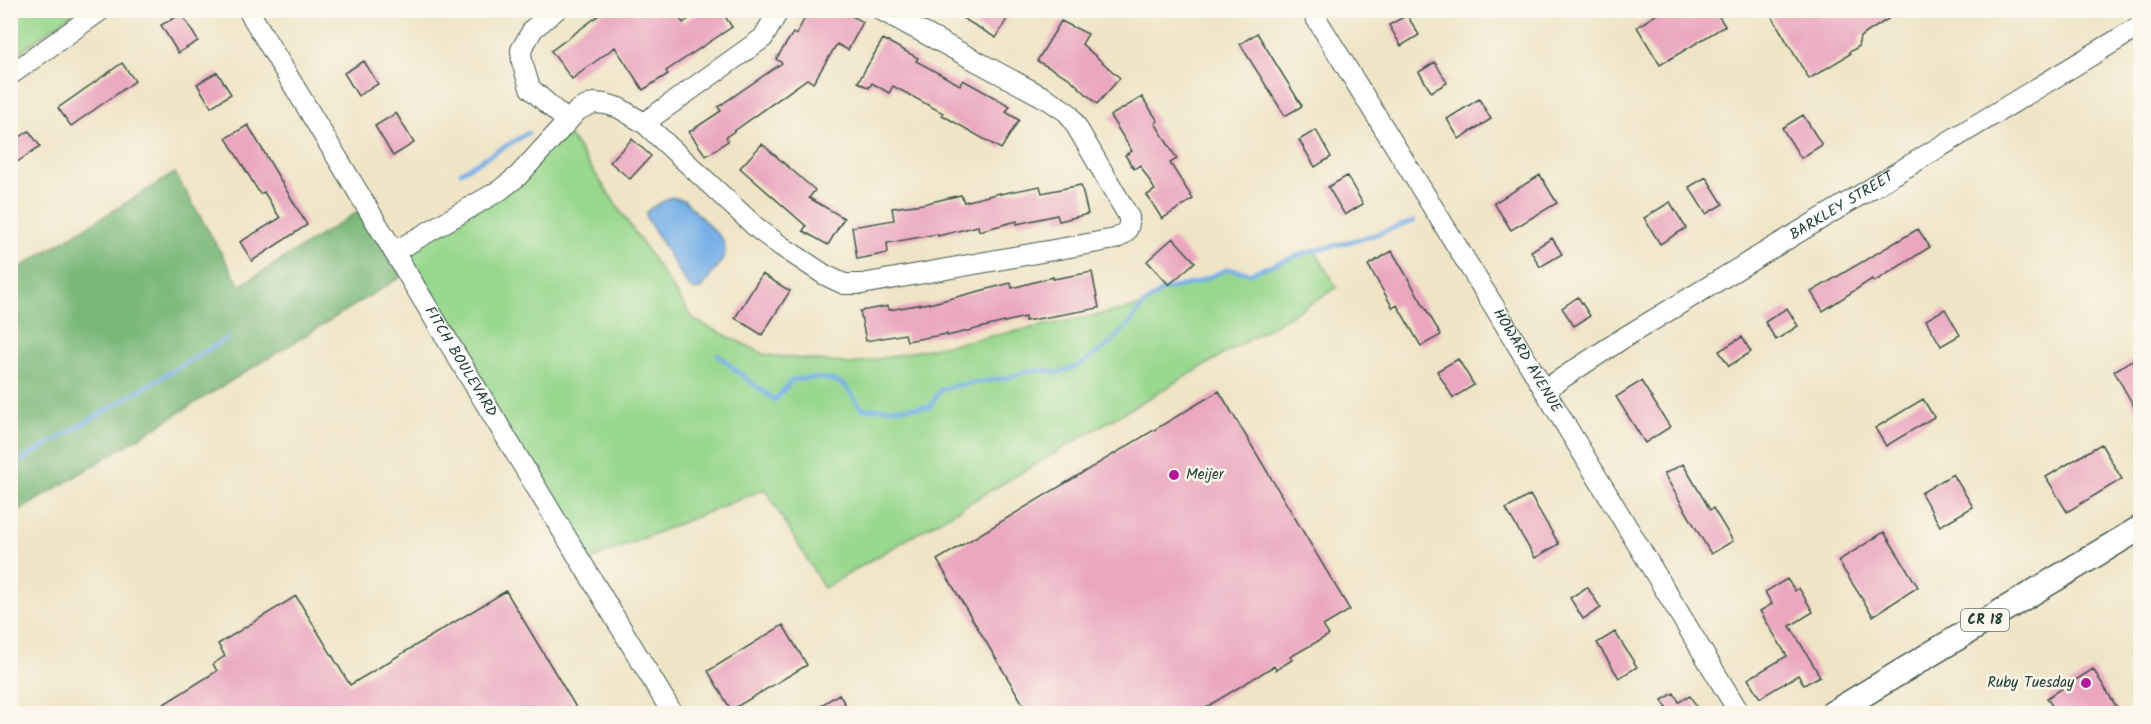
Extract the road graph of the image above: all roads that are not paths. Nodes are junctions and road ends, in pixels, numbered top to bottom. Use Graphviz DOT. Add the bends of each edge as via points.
graph roads {
  1 [pos="101,10"];
  2 [pos="248,10"];
  3 [pos="556,10"];
  4 [pos="779,10"];
  5 [pos="881,10"];
  6 [pos="1311,10"];
  7 [pos="2140,26"];
  8 [pos="10,75"];
  9 [pos="567,121"];
  10 [pos="644,123"];
  11 [pos="394,252"];
  12 [pos="1544,390"];
  13 [pos="2140,528"];
  14 [pos="673,714"];
  15 [pos="1740,714"];
  16 [pos="1831,714"];
  1 -- 8 [label="street"];
  2 -- 11 [label="street, FITCH BOULEVARD"];
  3 -- 9 [label="street" via="529,34 521,50 522,62 530,88"];
  4 -- 10 [label="street" via="763,38"];
  5 -- 10 [label="street" via="1068,113 1129,217 1125,234 1115,239 874,282 844,284 758,229"];
  6 -- 12 [label="street, HOWARD AVENUE"];
  7 -- 12 [label="street, BARKLEY STREET"];
  9 -- 10 [label="street" via="578,110 600,103 619,108"];
  9 -- 11 [label="street" via="518,176 500,190"];
  11 -- 14 [label="street, FITCH BOULEVARD"];
  12 -- 15 [label="street, HOWARD AVENUE"];
  13 -- 16 [label="main road, CR 18"];
}
